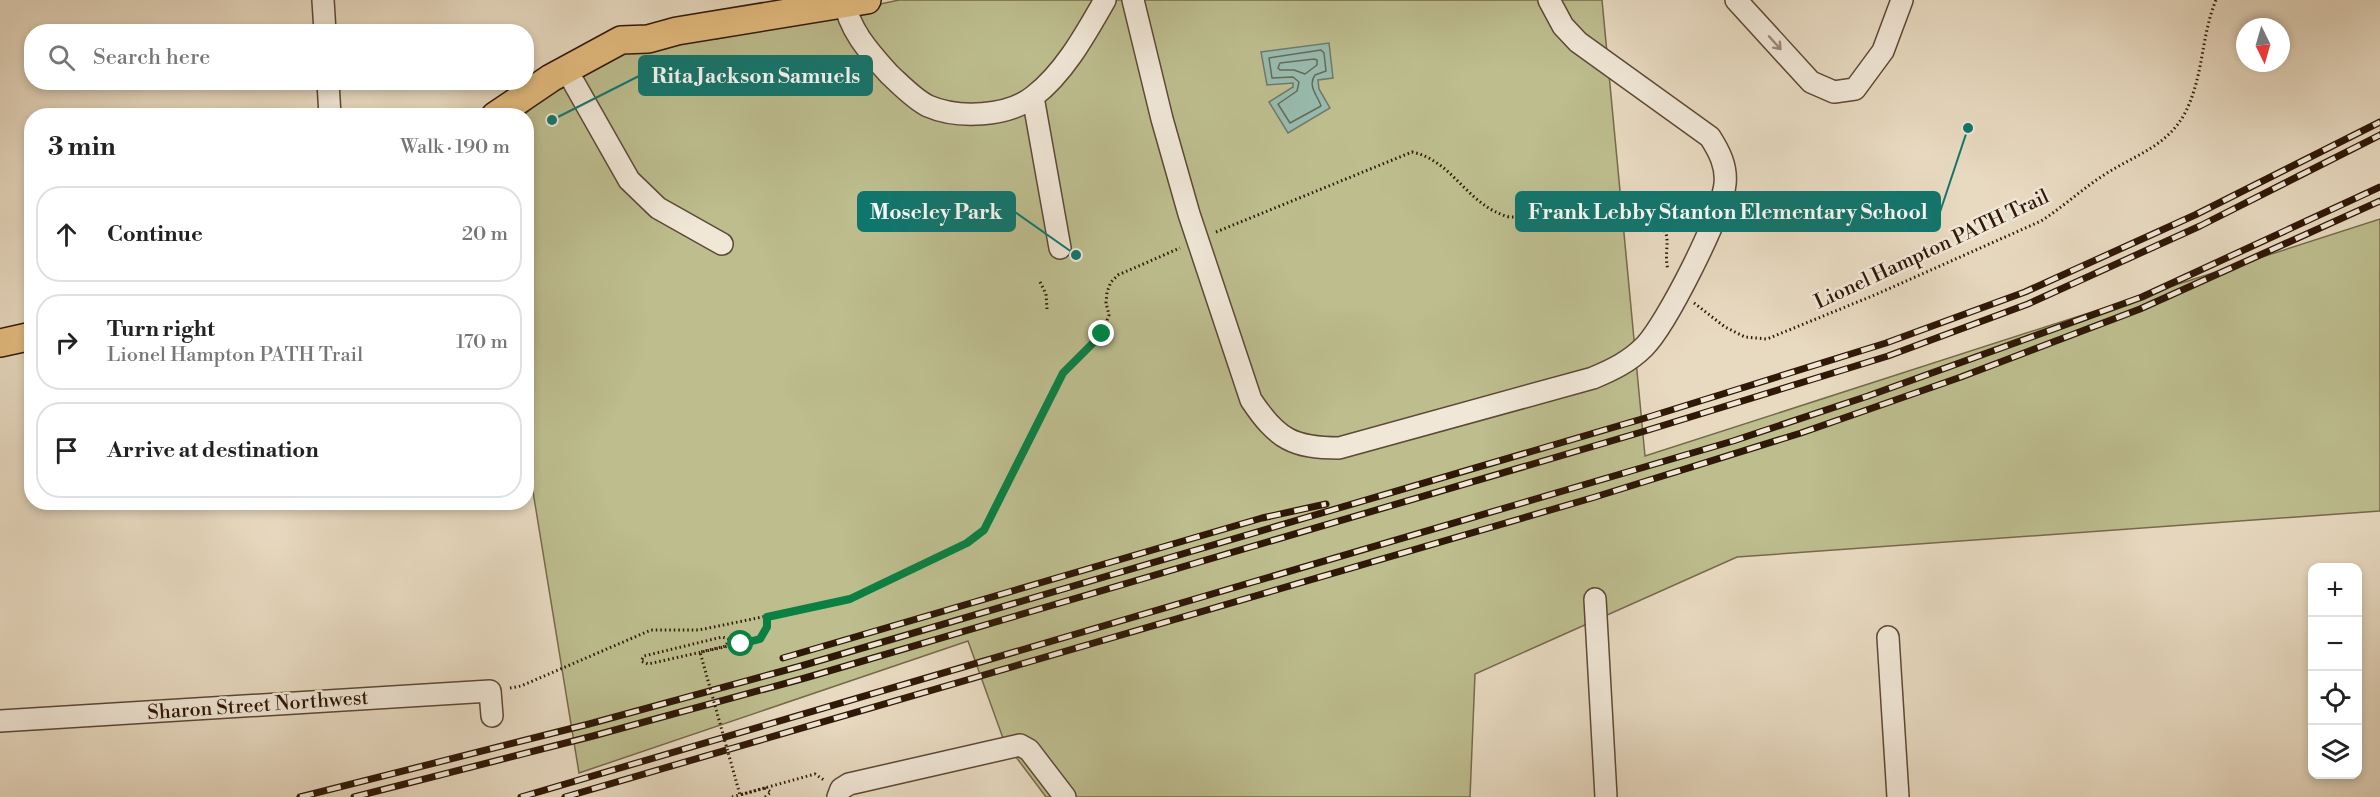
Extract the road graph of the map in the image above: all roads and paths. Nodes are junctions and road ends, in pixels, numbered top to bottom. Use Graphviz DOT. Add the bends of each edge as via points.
graph roads {
  1 [pos="323,0"];
  2 [pos="1106,0"];
  3 [pos="1549,0"];
  4 [pos="1736,0"];
  5 [pos="1902,0"];
  6 [pos="2216,0"];
  7 [pos="1133,1"];
  8 [pos="853,2"];
  9 [pos="324,24"];
  10 [pos="648,39"];
  11 [pos="574,83"];
  12 [pos="328,90"];
  13 [pos="533,90"];
  14 [pos="534,90"];
  15 [pos="1033,97"];
  16 [pos="330,108"];
  17 [pos="507,108"];
  18 [pos="534,109"];
  19 [pos="1217,232"];
  20 [pos="722,244"];
  21 [pos="1060,248"];
  22 [pos="1178,249"];
  23 [pos="1670,277"];
  24 [pos="1040,282"];
  25 [pos="1697,306"];
  26 [pos="1047,309"];
  27 [pos="24,338"];
  28 [pos="0,343"];
  29 [pos="1595,599"];
  30 [pos="767,617"];
  31 [pos="1887,637"];
  32 [pos="490,691"];
  33 [pos="492,716"];
  34 [pos="0,721"];
  35 [pos="839,793"];
  36 [pos="732,797"];
  37 [pos="765,797"];
  38 [pos="1065,797"];
  39 [pos="1606,797"];
  40 [pos="1898,797"];
  1 -- 9 [label="street"];
  2 -- 15 [label="street" via="1057,73"];
  3 -- 7 [label="street" via="1563,26 1578,42 1710,137 1720,152 1725,183 1722,200 1688,276 1661,325 1623,365 1593,378 1339,448 1311,448 1287,439 1266,423 1251,400 1186,203"];
  4 -- 5 [label="street, one-way" via="1811,82 1834,92 1855,89 1883,51"];
  6 -- 25 [label="path, Lionel Hampton PATH Trail" via="2209,17 2197,83 2185,113 2167,136 2145,154 2104,174 2041,221 1767,339 1745,337"];
  8 -- 10 [label="main road"];
  8 -- 15 [label="street" via="859,37 902,87 927,105 947,112 980,114 1008,109"];
  10 -- 11 [label="main road" via="631,56"];
  10 -- 14 [label="main road" via="621,40"];
  11 -- 18 [label="main road"];
  11 -- 20 [label="street" via="629,180 657,208"];
  12 -- 16 [label="street"];
  13 -- 17 [label="main road"];
  15 -- 21 [label="street"];
  19 -- 23 [label="path" via="1412,152 1437,161 1481,204 1509,217 1648,216 1661,223 1668,240 1666,264"];
  22 -- 30 [label="path" via="1118,275 1111,282 1106,303 1109,315 1102,334 1063,373 984,530 967,543 850,599"];
  24 -- 26 [label="path"];
  27 -- 28 [label="main road"];
  29 -- 39 [label="street"];
  30 -- 32 [label="path" via="699,630 651,630 521,686"];
  30 -- 37 [label="path, bridge" via="767,627 760,639 741,644 729,646 706,651 694,653 659,661 641,661 645,656 722,637 729,639 726,646 700,652 703,663 724,740 740,795 765,788 771,792"];
  31 -- 40 [label="street"];
  32 -- 33 [label="street"];
  32 -- 34 [label="street, Sharon Street Northwest"];
  35 -- 36 [label="path, bridge" via="815,774"];
  35 -- 38 [label="street" via="849,784 1020,745 1029,750"];
}
